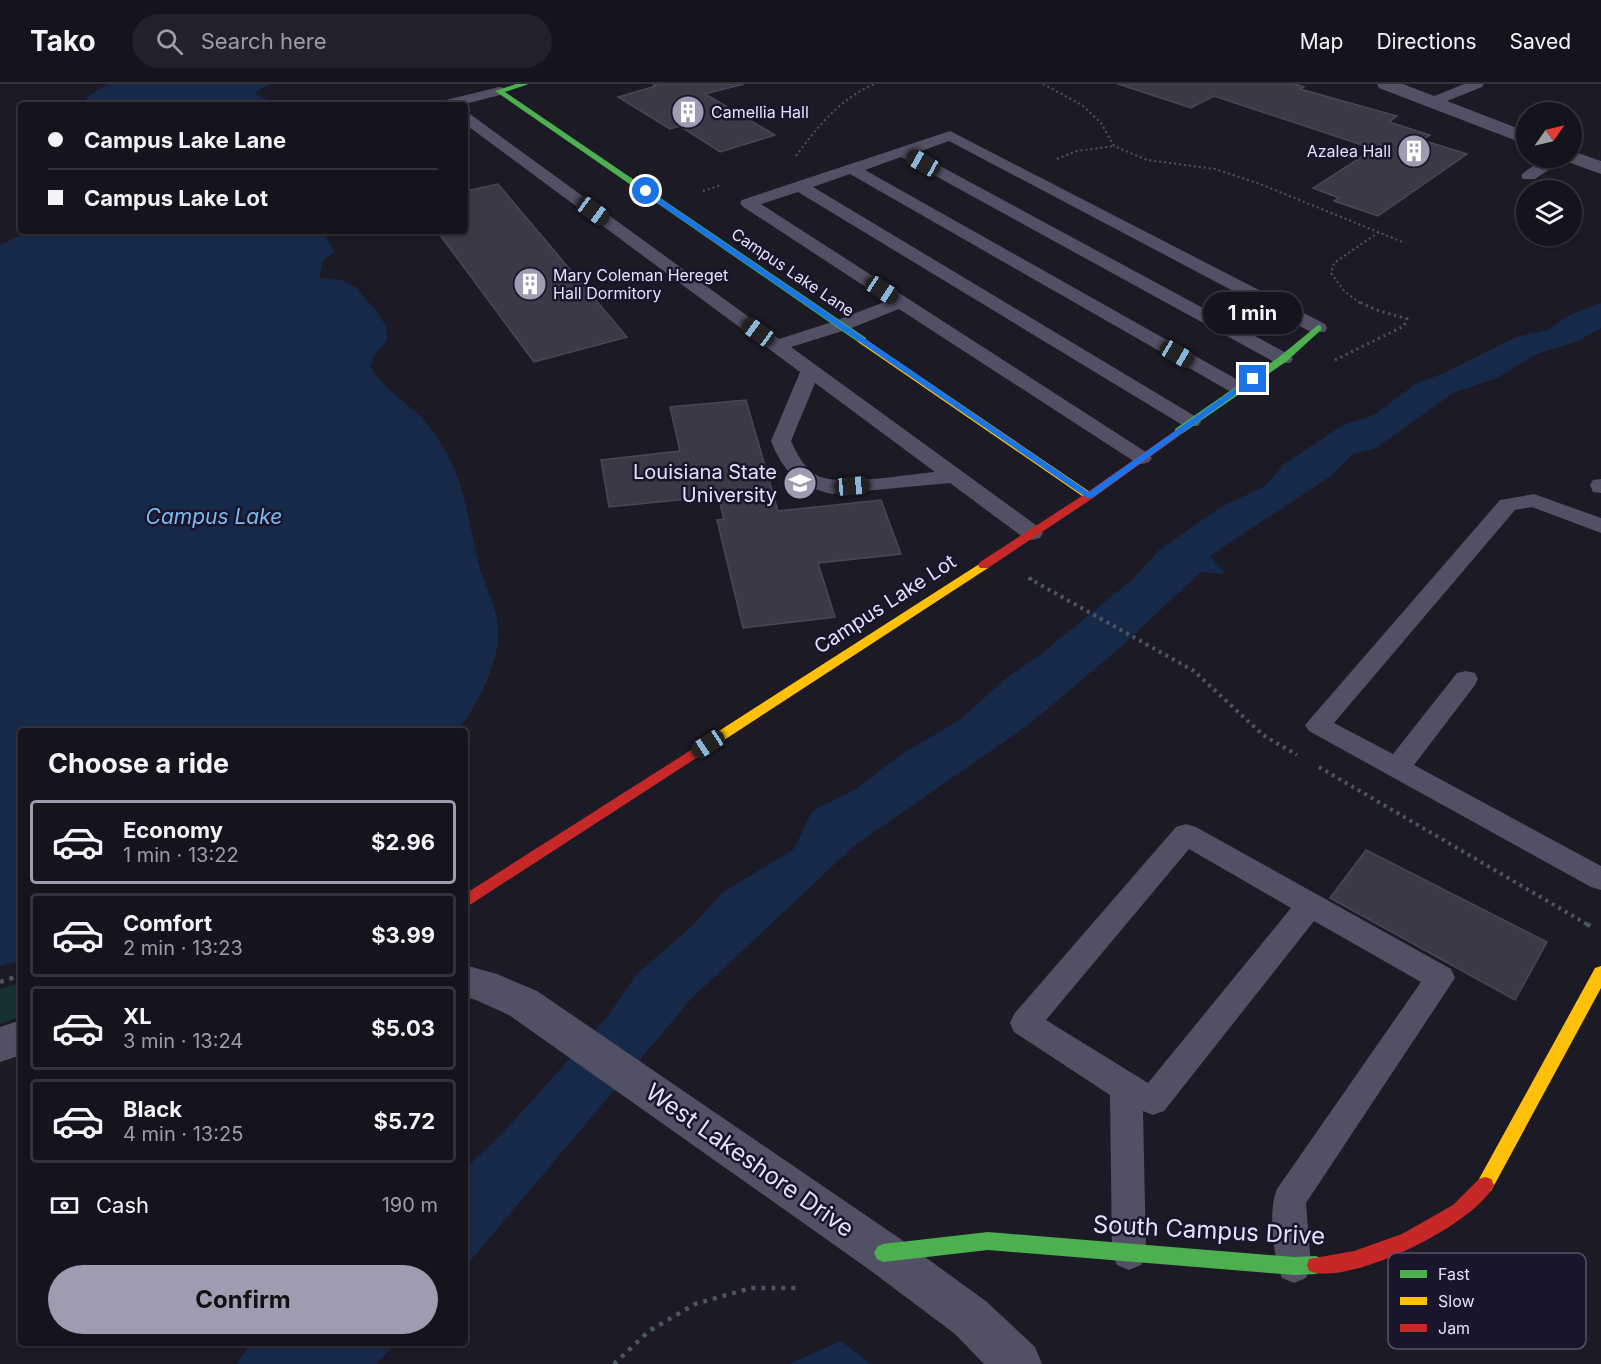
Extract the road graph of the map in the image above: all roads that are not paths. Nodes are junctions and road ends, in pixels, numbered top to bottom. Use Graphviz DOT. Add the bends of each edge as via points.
graph roads {
  1 [pos="525,84"];
  2 [pos="1386,84"];
  3 [pos="1477,84"];
  4 [pos="499,91"];
  5 [pos="455,102"];
  6 [pos="1432,102"];
  7 [pos="468,119"];
  8 [pos="1516,135"];
  9 [pos="903,152"];
  10 [pos="1582,161"];
  11 [pos="1539,168"];
  12 [pos="1601,168"];
  13 [pos="852,169"];
  14 [pos="1529,176"];
  15 [pos="800,186"];
  16 [pos="901,302"];
  17 [pos="842,325"];
  18 [pos="1318,328"];
  19 [pos="776,346"];
  20 [pos="1283,359"];
  21 [pos="810,371"];
  22 [pos="1238,388"];
  23 [pos="1191,422"];
  24 [pos="1142,458"];
  25 [pos="954,476"];
  26 [pos="1089,496"];
  27 [pos="1601,526"];
  28 [pos="1032,533"];
  29 [pos="1466,679"];
  30 [pos="1397,768"];
  31 [pos="1601,879"];
  32 [pos="468,900"];
  33 [pos="1311,904"];
  34 [pos="1601,973"];
  35 [pos="468,982"];
  36 [pos="18,1038"];
  37 [pos="0,1045"];
  38 [pos="1126,1088"];
  39 [pos="883,1252"];
  40 [pos="1129,1252"];
  41 [pos="1294,1266"];
  42 [pos="1018,1364"];
  1 -- 4 [label="street"];
  2 -- 6 [label="street"];
  3 -- 6 [label="lane"];
  4 -- 5 [label="lane"];
  4 -- 17 [label="street, Campus Lake Lane"];
  6 -- 8 [label="street"];
  7 -- 19 [label="lane"];
  9 -- 13 [label="lane"];
  9 -- 18 [label="lane" via="950,136"];
  9 -- 20 [label="lane"];
  10 -- 12 [label="street"];
  11 -- 14 [label="lane"];
  13 -- 15 [label="lane"];
  13 -- 22 [label="lane"];
  15 -- 16 [label="lane" via="748,203"];
  15 -- 23 [label="lane"];
  16 -- 17 [label="lane"];
  16 -- 24 [label="lane"];
  17 -- 19 [label="lane"];
  17 -- 26 [label="street, Campus Lake Lane"];
  18 -- 20 [label="street, Campus Lake Lot"];
  19 -- 21 [label="lane"];
  20 -- 22 [label="street, Campus Lake Lot"];
  21 -- 25 [label="lane"];
  21 -- 25 [label="lane" via="782,441 789,460 809,480 832,488"];
  22 -- 23 [label="street, Campus Lake Lot"];
  23 -- 24 [label="street, Campus Lake Lot"];
  24 -- 26 [label="street, Campus Lake Lot"];
  25 -- 28 [label="lane"];
  26 -- 28 [label="street, Campus Lake Lot"];
  27 -- 30 [label="lane" via="1534,500 1508,506 1318,725"];
  28 -- 32 [label="street, Campus Lake Lot"];
  29 -- 30 [label="lane"];
  30 -- 31 [label="lane"];
  33 -- 38 [label="lane" via="1153,1101"];
  33 -- 38 [label="lane" via="1186,834 1025,1023"];
  33 -- 41 [label="lane" via="1440,978 1289,1200"];
  34 -- 41 [label="street, South Campus Drive" via="1510,1146 1489,1181 1460,1210 1421,1234 1372,1256"];
  35 -- 39 [label="street, West Lakeshore Drive" via="523,1003"];
  36 -- 37 [label="street"];
  38 -- 40 [label="lane"];
  39 -- 40 [label="street, South Campus Drive" via="988,1241"];
  39 -- 42 [label="street, West Lakeshore Drive" via="971,1318"];
  40 -- 41 [label="street, South Campus Drive"];
}
